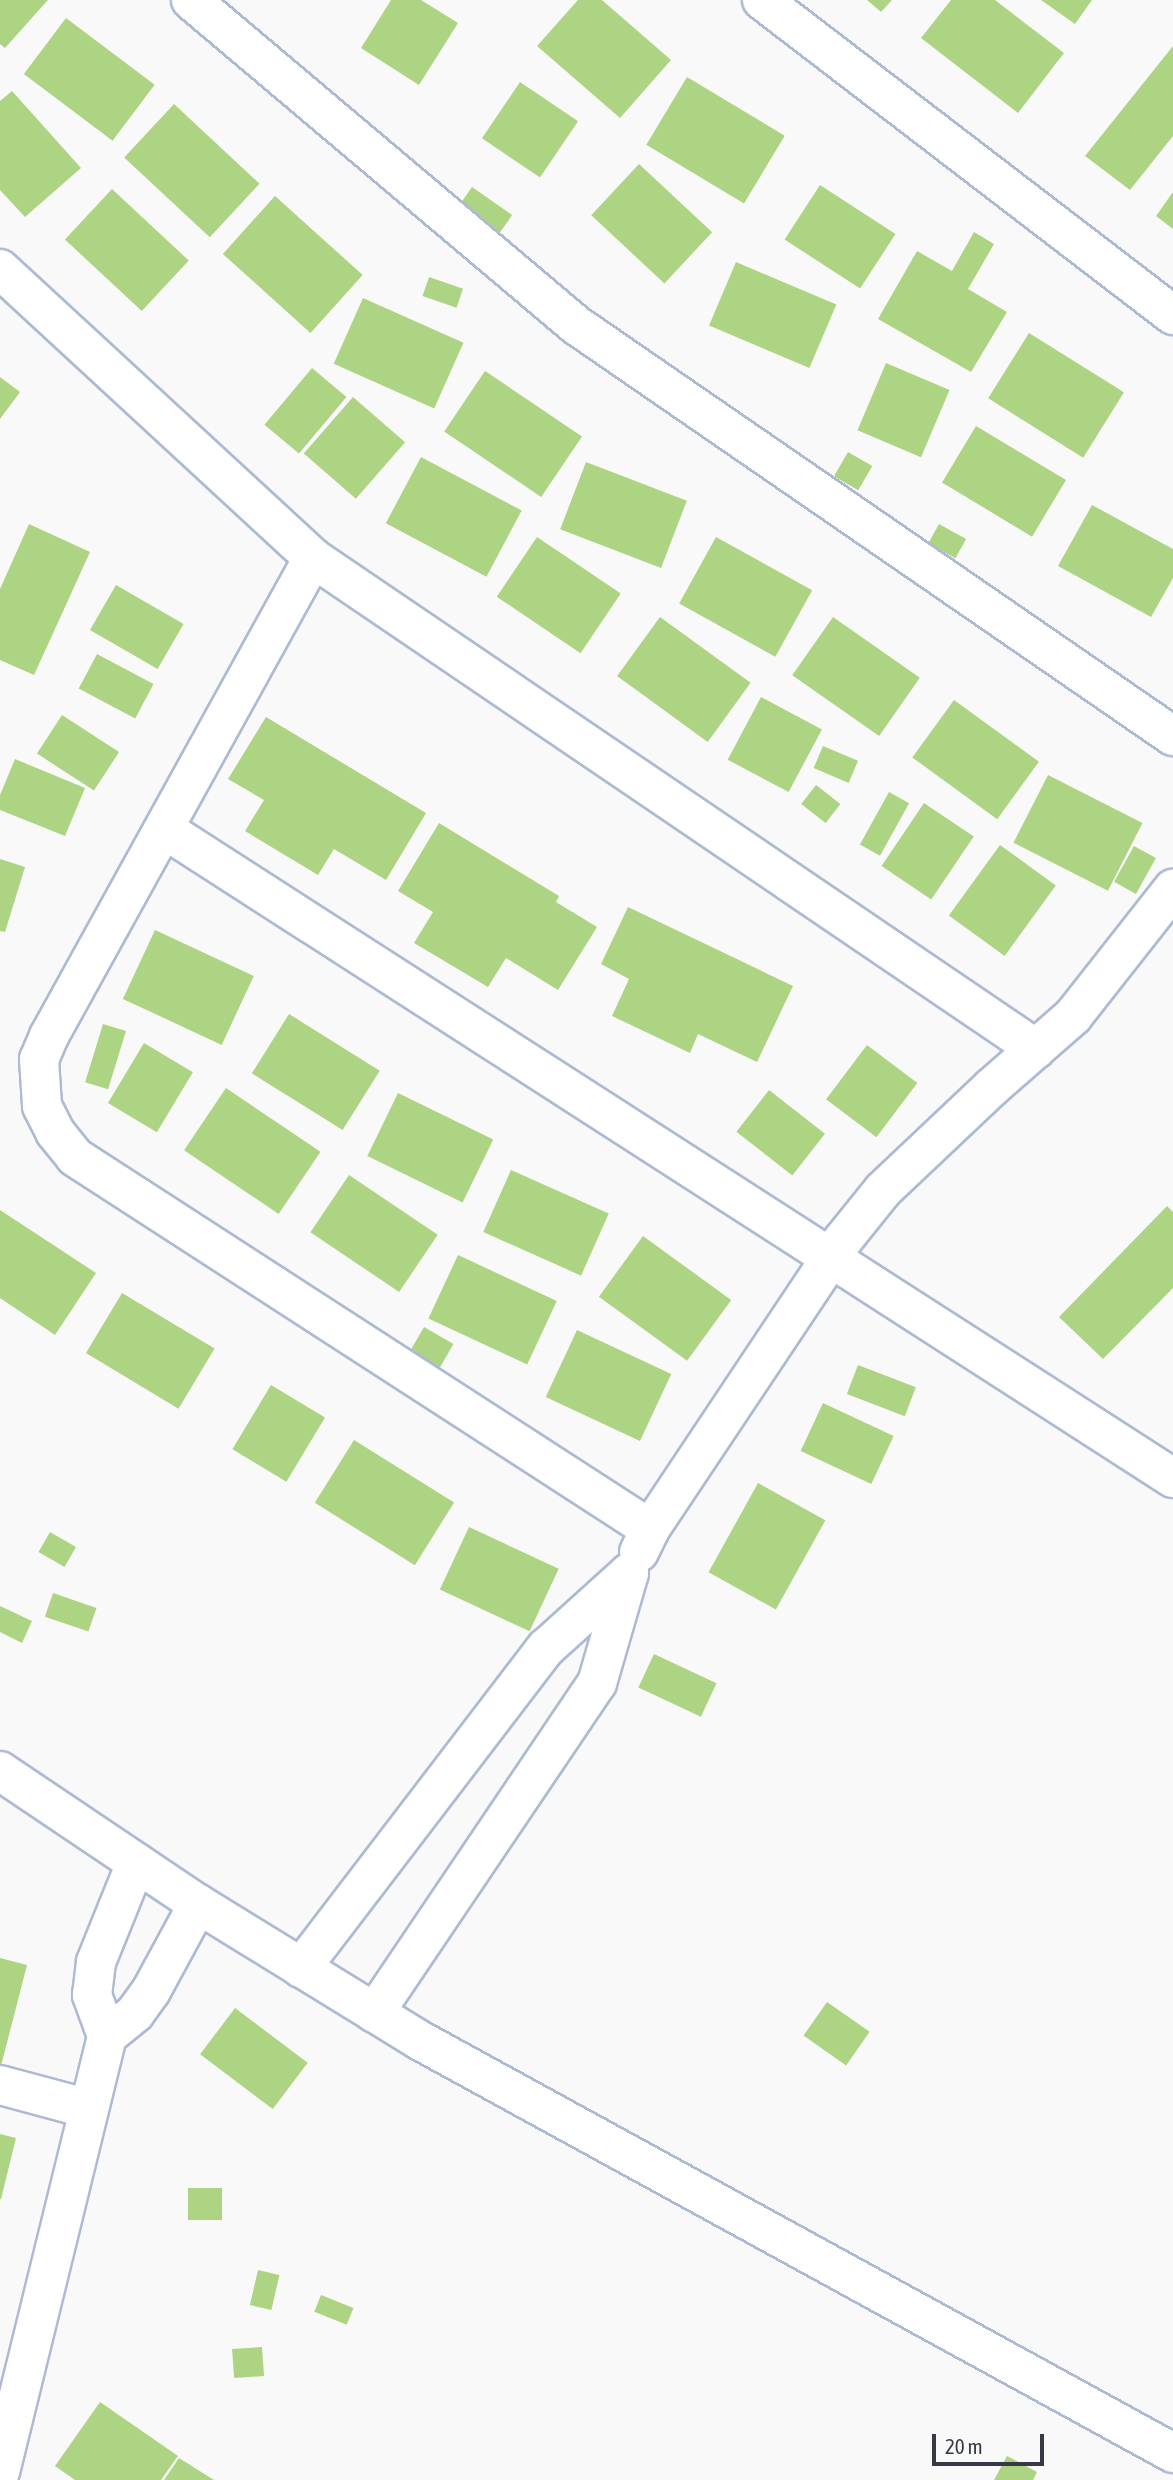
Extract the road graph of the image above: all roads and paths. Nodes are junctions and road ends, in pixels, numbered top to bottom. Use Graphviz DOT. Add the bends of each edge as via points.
graph roads {
  1 [pos="191,0"];
  2 [pos="762,0"];
  3 [pos="0,268"];
  4 [pos="1173,315"];
  5 [pos="313,558"];
  6 [pos="1173,736"];
  7 [pos="164,829"];
  8 [pos="1173,889"];
  9 [pos="1036,1049"];
  10 [pos="830,1259"];
  11 [pos="1173,1478"];
  12 [pos="650,1528"];
  13 [pos="629,1573"];
  14 [pos="0,1771"];
  15 [pos="136,1863"];
  16 [pos="198,1904"];
  17 [pos="301,1968"];
  18 [pos="374,2013"];
  19 [pos="107,2036"];
  20 [pos="0,2085"];
  21 [pos="89,2109"];
  22 [pos="9,2391"];
  23 [pos="1173,2453"];
  24 [pos="0,2472"];
  1 -- 6 [label="street" via="576,325"];
  2 -- 4 [label="street"];
  3 -- 5 [label="street"];
  5 -- 7 [label="street"];
  5 -- 9 [label="street"];
  7 -- 10 [label="street"];
  7 -- 12 [label="street" via="39,1059 42,1106 55,1132 75,1157"];
  8 -- 9 [label="street" via="1073,1016"];
  9 -- 10 [label="street" via="883,1190"];
  10 -- 11 [label="street"];
  10 -- 12 [label="street"];
  12 -- 13 [label="street"];
  13 -- 17 [label="street" via="546,1648"];
  13 -- 18 [label="street" via="597,1683"];
  14 -- 15 [label="street"];
  15 -- 16 [label="street"];
  15 -- 19 [label="street" via="96,1962 92,1995"];
  16 -- 17 [label="street"];
  16 -- 19 [label="street" via="151,1991 135,2013"];
  17 -- 18 [label="street"];
  18 -- 23 [label="street"];
  19 -- 21 [label="street"];
  20 -- 21 [label="street"];
  21 -- 22 [label="street"];
  22 -- 24 [label="street"];
}
